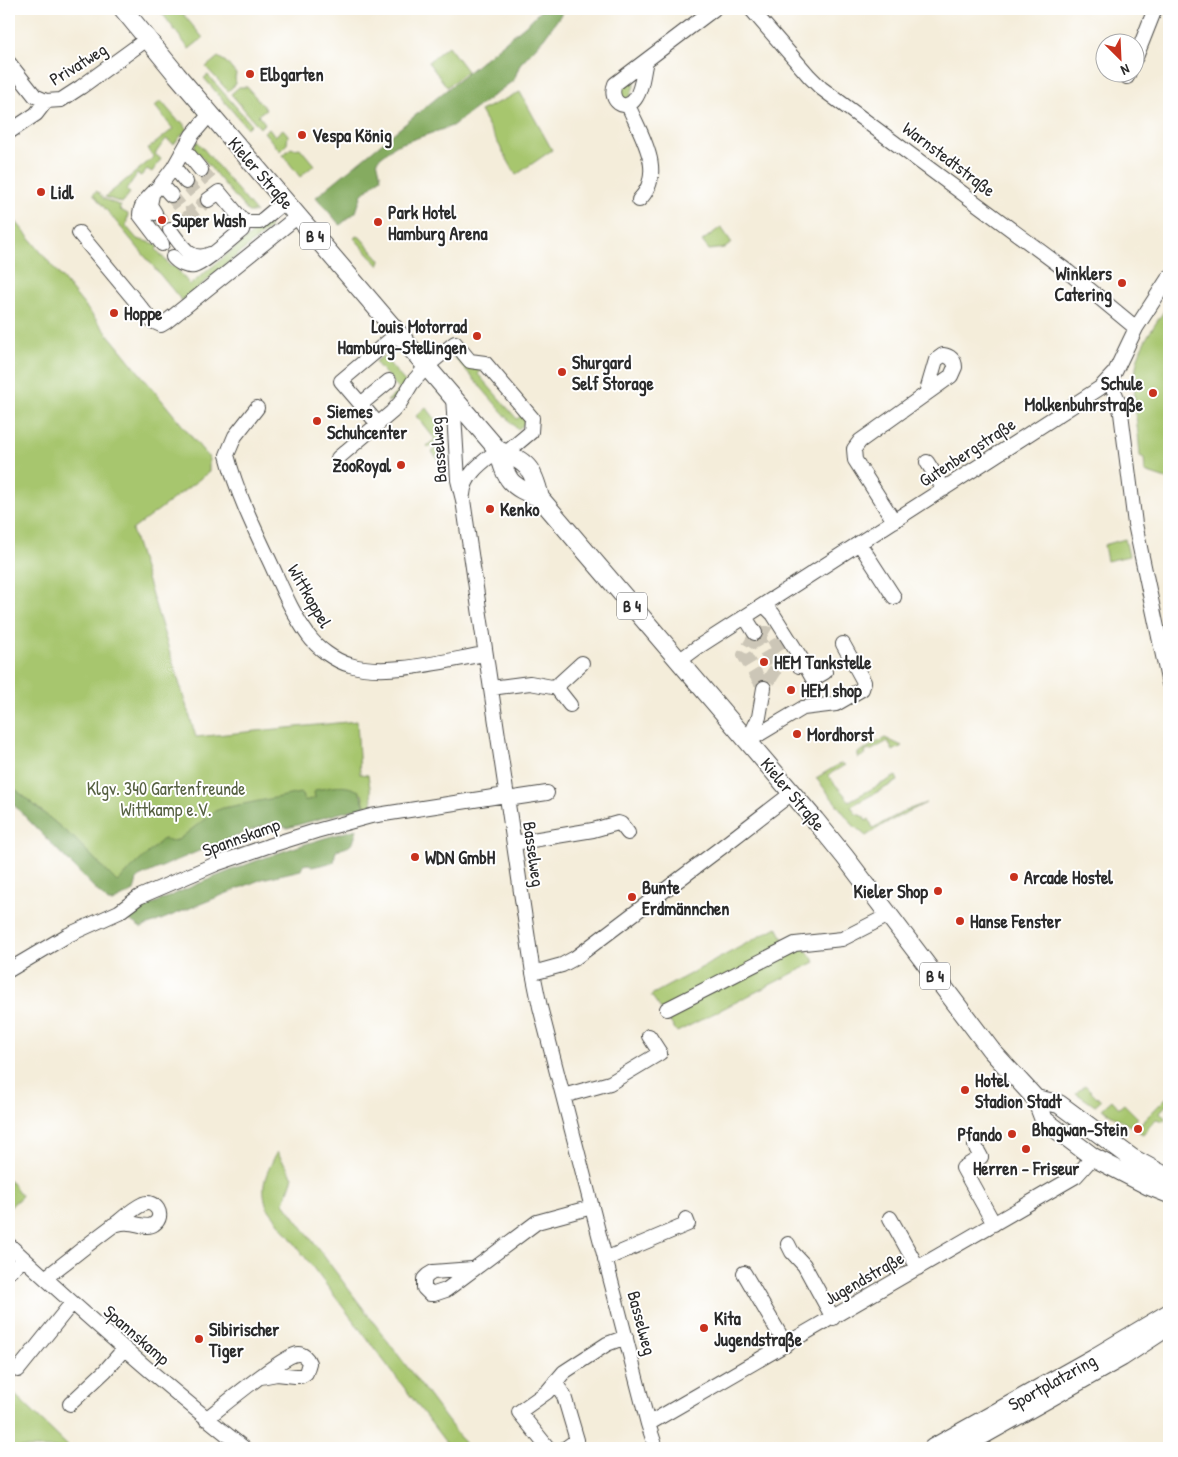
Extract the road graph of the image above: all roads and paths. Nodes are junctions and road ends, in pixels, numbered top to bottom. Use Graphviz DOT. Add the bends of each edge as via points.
graph roads {
  1 [pos="123,9"];
  2 [pos="714,9"];
  3 [pos="752,9"];
  4 [pos="1155,9"];
  5 [pos="1146,32"];
  6 [pos="147,39"];
  7 [pos="646,61"];
  8 [pos="9,63"];
  9 [pos="46,101"];
  10 [pos="628,105"];
  11 [pos="210,114"];
  12 [pos="9,132"];
  13 [pos="184,149"];
  14 [pos="174,167"];
  15 [pos="201,170"];
  16 [pos="186,182"];
  17 [pos="157,189"];
  18 [pos="213,192"];
  19 [pos="171,195"];
  20 [pos="639,200"];
  21 [pos="285,201"];
  22 [pos="155,213"];
  23 [pos="298,216"];
  24 [pos="244,222"];
  25 [pos="170,230"];
  26 [pos="79,233"];
  27 [pos="162,244"];
  28 [pos="213,253"];
  29 [pos="173,257"];
  30 [pos="1169,277"];
  31 [pos="1136,328"];
  32 [pos="398,333"];
  33 [pos="427,366"];
  34 [pos="1109,379"];
  35 [pos="388,381"];
  36 [pos="926,394"];
  37 [pos="453,397"];
  38 [pos="361,404"];
  39 [pos="257,408"];
  40 [pos="378,424"];
  41 [pos="502,451"];
  42 [pos="338,458"];
  43 [pos="927,462"];
  44 [pos="944,489"];
  45 [pos="463,500"];
  46 [pos="894,521"];
  47 [pos="859,543"];
  48 [pos="894,598"];
  49 [pos="764,604"];
  50 [pos="745,617"];
  51 [pos="755,633"];
  52 [pos="843,644"];
  53 [pos="486,654"];
  54 [pos="679,661"];
  55 [pos="582,664"];
  56 [pos="825,672"];
  57 [pos="1169,684"];
  58 [pos="555,686"];
  59 [pos="490,688"];
  60 [pos="764,688"];
  61 [pos="570,705"];
  62 [pos="748,741"];
  63 [pos="792,792"];
  64 [pos="547,793"];
  65 [pos="507,797"];
  66 [pos="628,833"];
  67 [pos="514,843"];
  68 [pos="889,915"];
  69 [pos="9,970"];
  70 [pos="533,973"];
  71 [pos="667,1009"];
  72 [pos="650,1036"];
  73 [pos="563,1096"];
  74 [pos="1036,1099"];
  75 [pos="975,1146"];
  76 [pos="1093,1157"];
  77 [pos="1169,1178"];
  78 [pos="1149,1186"];
  79 [pos="1169,1194"];
  80 [pos="1169,1203"];
  81 [pos="592,1208"];
  82 [pos="890,1218"];
  83 [pos="686,1219"];
  84 [pos="994,1224"];
  85 [pos="113,1225"];
  86 [pos="788,1244"];
  87 [pos="9,1245"];
  88 [pos="24,1259"];
  89 [pos="605,1259"];
  90 [pos="918,1268"];
  91 [pos="472,1269"];
  92 [pos="9,1272"];
  93 [pos="744,1273"];
  94 [pos="45,1278"];
  95 [pos="72,1303"];
  96 [pos="1169,1313"];
  97 [pos="833,1318"];
  98 [pos="1169,1327"];
  99 [pos="1169,1336"];
  100 [pos="626,1337"];
  101 [pos="786,1345"];
  102 [pos="124,1348"];
  103 [pos="1122,1357"];
  104 [pos="18,1370"];
  105 [pos="261,1377"];
  106 [pos="555,1382"];
  107 [pos="70,1404"];
  108 [pos="206,1419"];
  109 [pos="648,1424"];
  110 [pos="244,1448"];
  111 [pos="548,1448"];
  112 [pos="566,1448"];
  113 [pos="656,1448"];
  114 [pos="933,1448"];
  115 [pos="960,1448"];
  1 -- 6 [label="main road, Kieler Straße / B 4"];
  2 -- 7 [label="street"];
  3 -- 31 [label="street, Warnstedtstraße" via="815,83 1067,271"];
  4 -- 5 [label="street"];
  6 -- 9 [label="street, Privatweg" via="70,95"];
  6 -- 11 [label="main road, Kieler Straße / B 4"];
  7 -- 10 [label="street" via="638,95"];
  7 -- 10 [label="street" via="615,84 612,91 614,99"];
  8 -- 9 [label="street, Privatweg" via="35,96"];
  9 -- 12 [label="street" via="36,114"];
  10 -- 20 [label="street" via="652,166 651,182"];
  11 -- 13 [label="street"];
  11 -- 21 [label="main road, Kieler Straße / B 4"];
  13 -- 14 [label="street"];
  13 -- 15 [label="street"];
  14 -- 16 [label="street"];
  14 -- 17 [label="street"];
  17 -- 19 [label="street"];
  17 -- 22 [label="street" via="150,205"];
  17 -- 27 [label="street" via="140,208 140,215"];
  18 -- 24 [label="street"];
  21 -- 23 [label="main road, Kieler Straße / B 4"];
  21 -- 24 [label="street" via="260,222"];
  23 -- 26 [label="street" via="161,325 152,322"];
  23 -- 32 [label="main road, Kieler Straße / B 4"];
  24 -- 28 [label="street" via="242,230"];
  25 -- 28 [label="street" via="189,254 205,257"];
  28 -- 29 [label="street" via="195,266 180,264"];
  30 -- 31 [label="street, Gutenbergstraße"];
  31 -- 34 [label="street, Gutenbergstraße"];
  32 -- 33 [label="main road, Kieler Straße / B 4"];
  32 -- 38 [label="street" via="342,381"];
  33 -- 37 [label="main road, Kieler Straße / B 4"];
  33 -- 40 [label="street" via="396,407"];
  33 -- 41 [label="street, Basselweg" via="455,344 470,361 485,363 532,418 531,432"];
  34 -- 44 [label="street, Gutenbergstraße" via="1088,397"];
  34 -- 57 [label="street" via="1121,414 1135,524"];
  35 -- 38 [label="street"];
  36 -- 46 [label="street" via="860,441 854,449 855,460"];
  37 -- 41 [label="main road, Kieler Straße / B 4"];
  37 -- 45 [label="street, Basselweg" via="458,480"];
  38 -- 40 [label="street"];
  39 -- 53 [label="street, Wittkoppel" via="236,436 227,455 250,518 287,600 308,636 333,657 350,666 369,669 403,668"];
  40 -- 42 [label="street"];
  41 -- 45 [label="street, Basselweg" via="468,477"];
  41 -- 54 [label="main road, Kieler Straße / B 4" via="505,474 518,488 540,498"];
  43 -- 44 [label="street"];
  44 -- 46 [label="street, Gutenbergstraße"];
  45 -- 53 [label="street, Basselweg"];
  46 -- 47 [label="street, Gutenbergstraße"];
  47 -- 48 [label="street"];
  47 -- 49 [label="street, Gutenbergstraße"];
  49 -- 50 [label="street, Gutenbergstraße"];
  49 -- 56 [label="street" via="813,679"];
  50 -- 51 [label="street"];
  50 -- 54 [label="street, Gutenbergstraße"];
  52 -- 62 [label="street" via="864,682 862,689 836,704 803,708"];
  53 -- 59 [label="street, Basselweg"];
  54 -- 62 [label="main road, Kieler Straße / B 4"];
  55 -- 58 [label="street"];
  58 -- 59 [label="street" via="522,683"];
  58 -- 61 [label="street"];
  59 -- 65 [label="street, Basselweg"];
  60 -- 62 [label="street" via="759,717"];
  62 -- 63 [label="main road, Kieler Straße / B 4"];
  63 -- 68 [label="main road, Kieler Straße / B 4"];
  63 -- 70 [label="street" via="575,958"];
  64 -- 65 [label="street, Spannskamp"];
  65 -- 67 [label="street, Basselweg"];
  65 -- 69 [label="street, Spannskamp" via="370,816 216,864 139,898 119,912 68,935"];
  66 -- 67 [label="street" via="618,823"];
  67 -- 70 [label="street, Basselweg"];
  68 -- 71 [label="street" via="842,939 795,944"];
  68 -- 74 [label="main road, Kieler Straße / B 4" via="991,1050"];
  70 -- 73 [label="street, Basselweg"];
  72 -- 73 [label="street" via="660,1053 610,1083"];
  73 -- 81 [label="street, Basselweg"];
  74 -- 76 [label="main road, Kieler Straße / B 4" via="1044,1120"];
  74 -- 77 [label="main road" via="1059,1104 1132,1158"];
  75 -- 84 [label="street" via="981,1157 963,1168"];
  76 -- 78 [label="main road, Kieler Straße / B 4"];
  76 -- 84 [label="street, Jugendstraße" via="1076,1176"];
  78 -- 79 [label="main road, Kieler Straße / B 4"];
  78 -- 80 [label="main road, Kieler Straße / B 4"];
  81 -- 89 [label="street, Basselweg"];
  81 -- 91 [label="street" via="537,1222"];
  82 -- 90 [label="street"];
  83 -- 89 [label="street" via="688,1224"];
  84 -- 90 [label="street, Jugendstraße"];
  85 -- 94 [label="street"];
  86 -- 97 [label="street" via="804,1265"];
  87 -- 88 [label="street, Spannskamp"];
  88 -- 92 [label="street"];
  88 -- 94 [label="street, Spannskamp"];
  89 -- 100 [label="street, Basselweg"];
  90 -- 97 [label="street, Jugendstraße"];
  93 -- 101 [label="street"];
  94 -- 95 [label="street, Spannskamp"];
  95 -- 102 [label="street, Spannskamp"];
  95 -- 104 [label="street"];
  96 -- 114 [label="main road, Sportplatzring"];
  97 -- 101 [label="street, Jugendstraße"];
  98 -- 103 [label="main road, Sportplatzring"];
  99 -- 103 [label="main road"];
  100 -- 106 [label="street" via="607,1344 564,1372"];
  100 -- 109 [label="street, Basselweg"];
  101 -- 109 [label="street, Jugendstraße"];
  102 -- 107 [label="street"];
  102 -- 108 [label="street, Spannskamp"];
  103 -- 115 [label="main road, Sportplatzring"];
  105 -- 108 [label="street"];
  106 -- 111 [label="street" via="547,1392 519,1412"];
  106 -- 112 [label="street" via="564,1396 577,1440"];
  108 -- 110 [label="street, Spannskamp"];
  109 -- 113 [label="street, Basselweg"];
}
